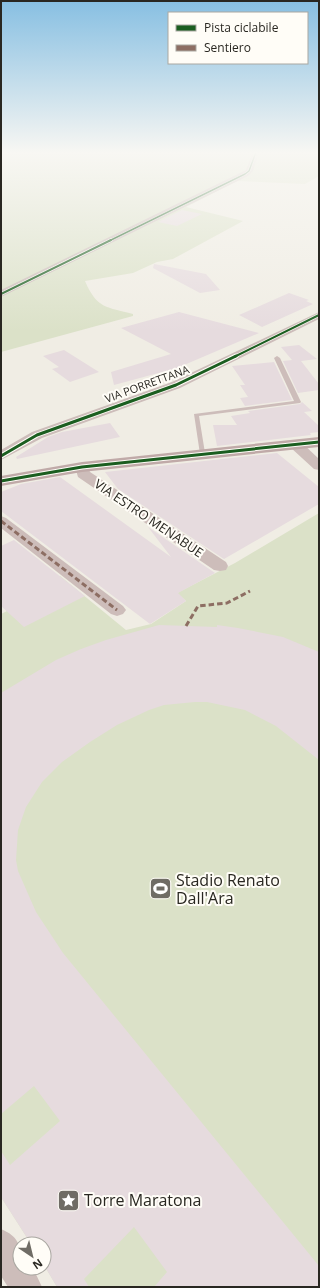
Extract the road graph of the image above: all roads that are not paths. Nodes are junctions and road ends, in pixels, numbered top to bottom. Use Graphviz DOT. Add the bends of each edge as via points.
graph roads {
  1 [pos="168,212"];
  2 [pos="1,294"];
  3 [pos="319,315"];
  4 [pos="277,358"];
  5 [pos="319,442"];
  6 [pos="295,444"];
  7 [pos="202,453"];
  8 [pos="1,456"];
  9 [pos="319,466"];
  10 [pos="82,467"];
  11 [pos="1,481"];
  12 [pos="1,521"];
  13 [pos="220,566"];
  14 [pos="117,610"];
  15 [pos="1,1245"];
  16 [pos="26,1287"];
  1 -- 2 [label="street"];
  3 -- 8 [label="street, VIA PORRETTANA" via="176,385 37,435"];
  4 -- 7 [label="lane" via="298,402 196,415"];
  5 -- 6 [label="main road"];
  6 -- 7 [label="main road"];
  6 -- 9 [label="street"];
  7 -- 10 [label="main road"];
  10 -- 11 [label="main road"];
  10 -- 13 [label="street, VIA ESTRO MENABUE" via="83,474"];
  12 -- 14 [label="street"];
  15 -- 16 [label="street"];
}
